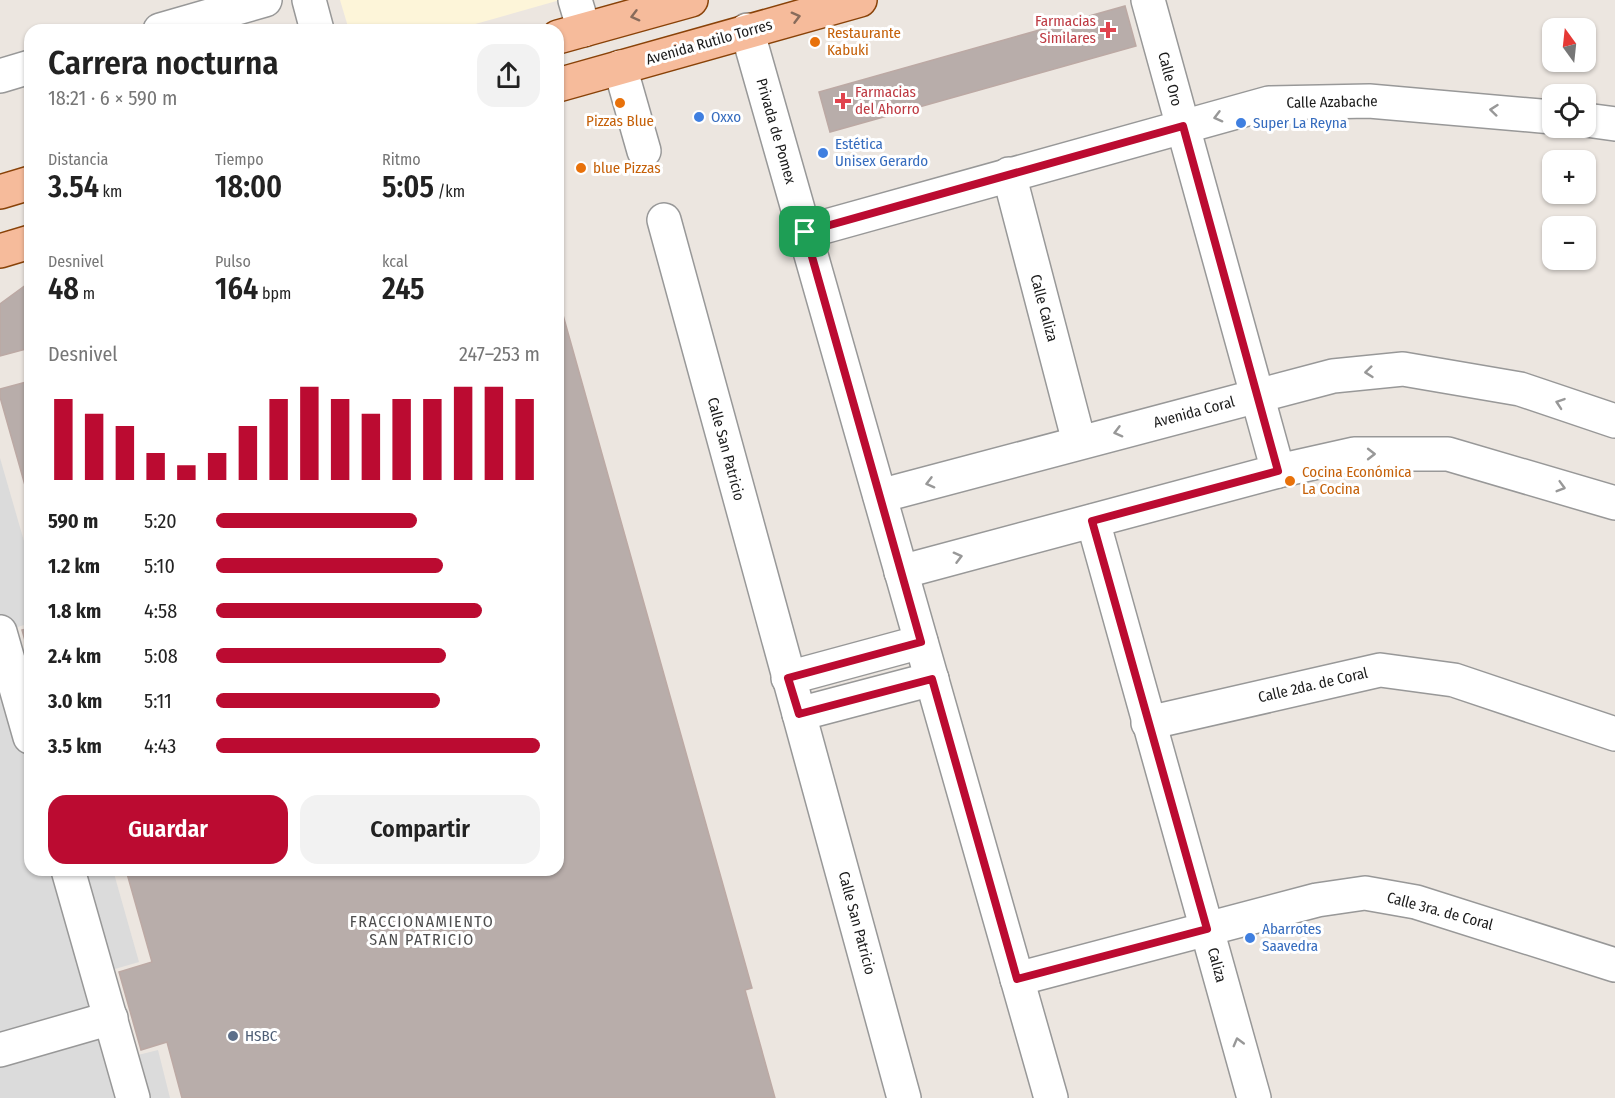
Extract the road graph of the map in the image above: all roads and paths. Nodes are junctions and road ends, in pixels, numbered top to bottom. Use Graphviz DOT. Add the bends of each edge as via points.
graph roads {
  1 [pos="265,0"];
  2 [pos="309,0"];
  3 [pos="691,0"];
  4 [pos="860,0"];
  5 [pos="1148,0"];
  6 [pos="572,22"];
  7 [pos="181,24"];
  8 [pos="315,24"];
  9 [pos="747,30"];
  10 [pos="620,67"];
  11 [pos="24,69"];
  12 [pos="0,76"];
  13 [pos="564,83"];
  14 [pos="1542,116"];
  15 [pos="1596,121"];
  16 [pos="1615,124"];
  17 [pos="1183,126"];
  18 [pos="644,151"];
  19 [pos="1010,174"];
  20 [pos="24,185"];
  21 [pos="0,192"];
  22 [pos="664,220"];
  23 [pos="805,232"];
  24 [pos="24,244"];
  25 [pos="0,251"];
  26 [pos="1256,395"];
  27 [pos="1615,422"];
  28 [pos="1079,442"];
  29 [pos="1278,471"];
  30 [pos="880,496"];
  31 [pos="1615,502"];
  32 [pos="1092,521"];
  33 [pos="901,572"];
  34 [pos="0,632"];
  35 [pos="921,642"];
  36 [pos="788,678"];
  37 [pos="932,679"];
  38 [pos="799,714"];
  39 [pos="24,716"];
  40 [pos="1148,723"];
  41 [pos="1615,734"];
  42 [pos="70,876"];
  43 [pos="1207,929"];
  44 [pos="1615,965"];
  45 [pos="1017,979"];
  46 [pos="111,1018"];
  47 [pos="0,1050"];
  48 [pos="133,1098"];
  49 [pos="904,1098"];
  50 [pos="1051,1098"];
  51 [pos="1254,1098"];
  1 -- 7 [label="street"];
  2 -- 8 [label="street"];
  3 -- 6 [label="main road, one-way"];
  9 -- 4 [label="main road, Avenida Rutilo Torres, one-way"];
  5 -- 17 [label="street, Calle Oro"];
  9 -- 10 [label="main road, Avenida Rutilo Torres"];
  9 -- 23 [label="street, Privada de Pomex"];
  10 -- 13 [label="main road, Avenida Rutilo Torres"];
  10 -- 18 [label="street"];
  11 -- 12 [label="street"];
  14 -- 17 [label="street, Calle Azabache, one-way" via="1369,100 1269,103"];
  15 -- 16 [label="street"];
  17 -- 19 [label="street, Calle Azabache"];
  17 -- 26 [label="street, Calle Oro"];
  19 -- 23 [label="street, Calle Azabache"];
  19 -- 28 [label="street, Calle Caliza"];
  20 -- 21 [label="main road"];
  22 -- 36 [label="street, Calle San Patricio"];
  23 -- 30 [label="street, Privada de Pomex"];
  24 -- 25 [label="main road"];
  27 -- 26 [label="street, Avenida Coral, one-way" via="1520,389 1403,369 1333,376"];
  26 -- 28 [label="street, Avenida Coral, one-way"];
  26 -- 29 [label="street, Calle Oro"];
  28 -- 30 [label="street, Avenida Coral, one-way"];
  29 -- 31 [label="street, one-way" via="1354,454 1448,454"];
  29 -- 32 [label="street"];
  30 -- 33 [label="street, Privada de Pomex"];
  33 -- 32 [label="street, one-way"];
  32 -- 40 [label="street, Caliza"];
  33 -- 35 [label="street, Privada de Pomex"];
  34 -- 39 [label="street"];
  35 -- 36 [label="street"];
  35 -- 37 [label="street, Privada de Pomex"];
  36 -- 38 [label="street, Calle San Patricio"];
  37 -- 38 [label="street"];
  37 -- 45 [label="street, Privada de Pomex"];
  38 -- 49 [label="street, Calle San Patricio"];
  40 -- 41 [label="street, Calle 2da. de Coral" via="1380,670 1454,680"];
  40 -- 43 [label="street, Caliza"];
  42 -- 46 [label="street"];
  43 -- 44 [label="street, Calle 3ra. de Coral" via="1317,900 1365,893 1416,902"];
  43 -- 45 [label="street, Calle 3ra. de Coral"];
  51 -- 43 [label="street, Caliza, one-way"];
  45 -- 50 [label="street, Privada de Pomex"];
  46 -- 47 [label="street"];
  46 -- 48 [label="street"];
}
